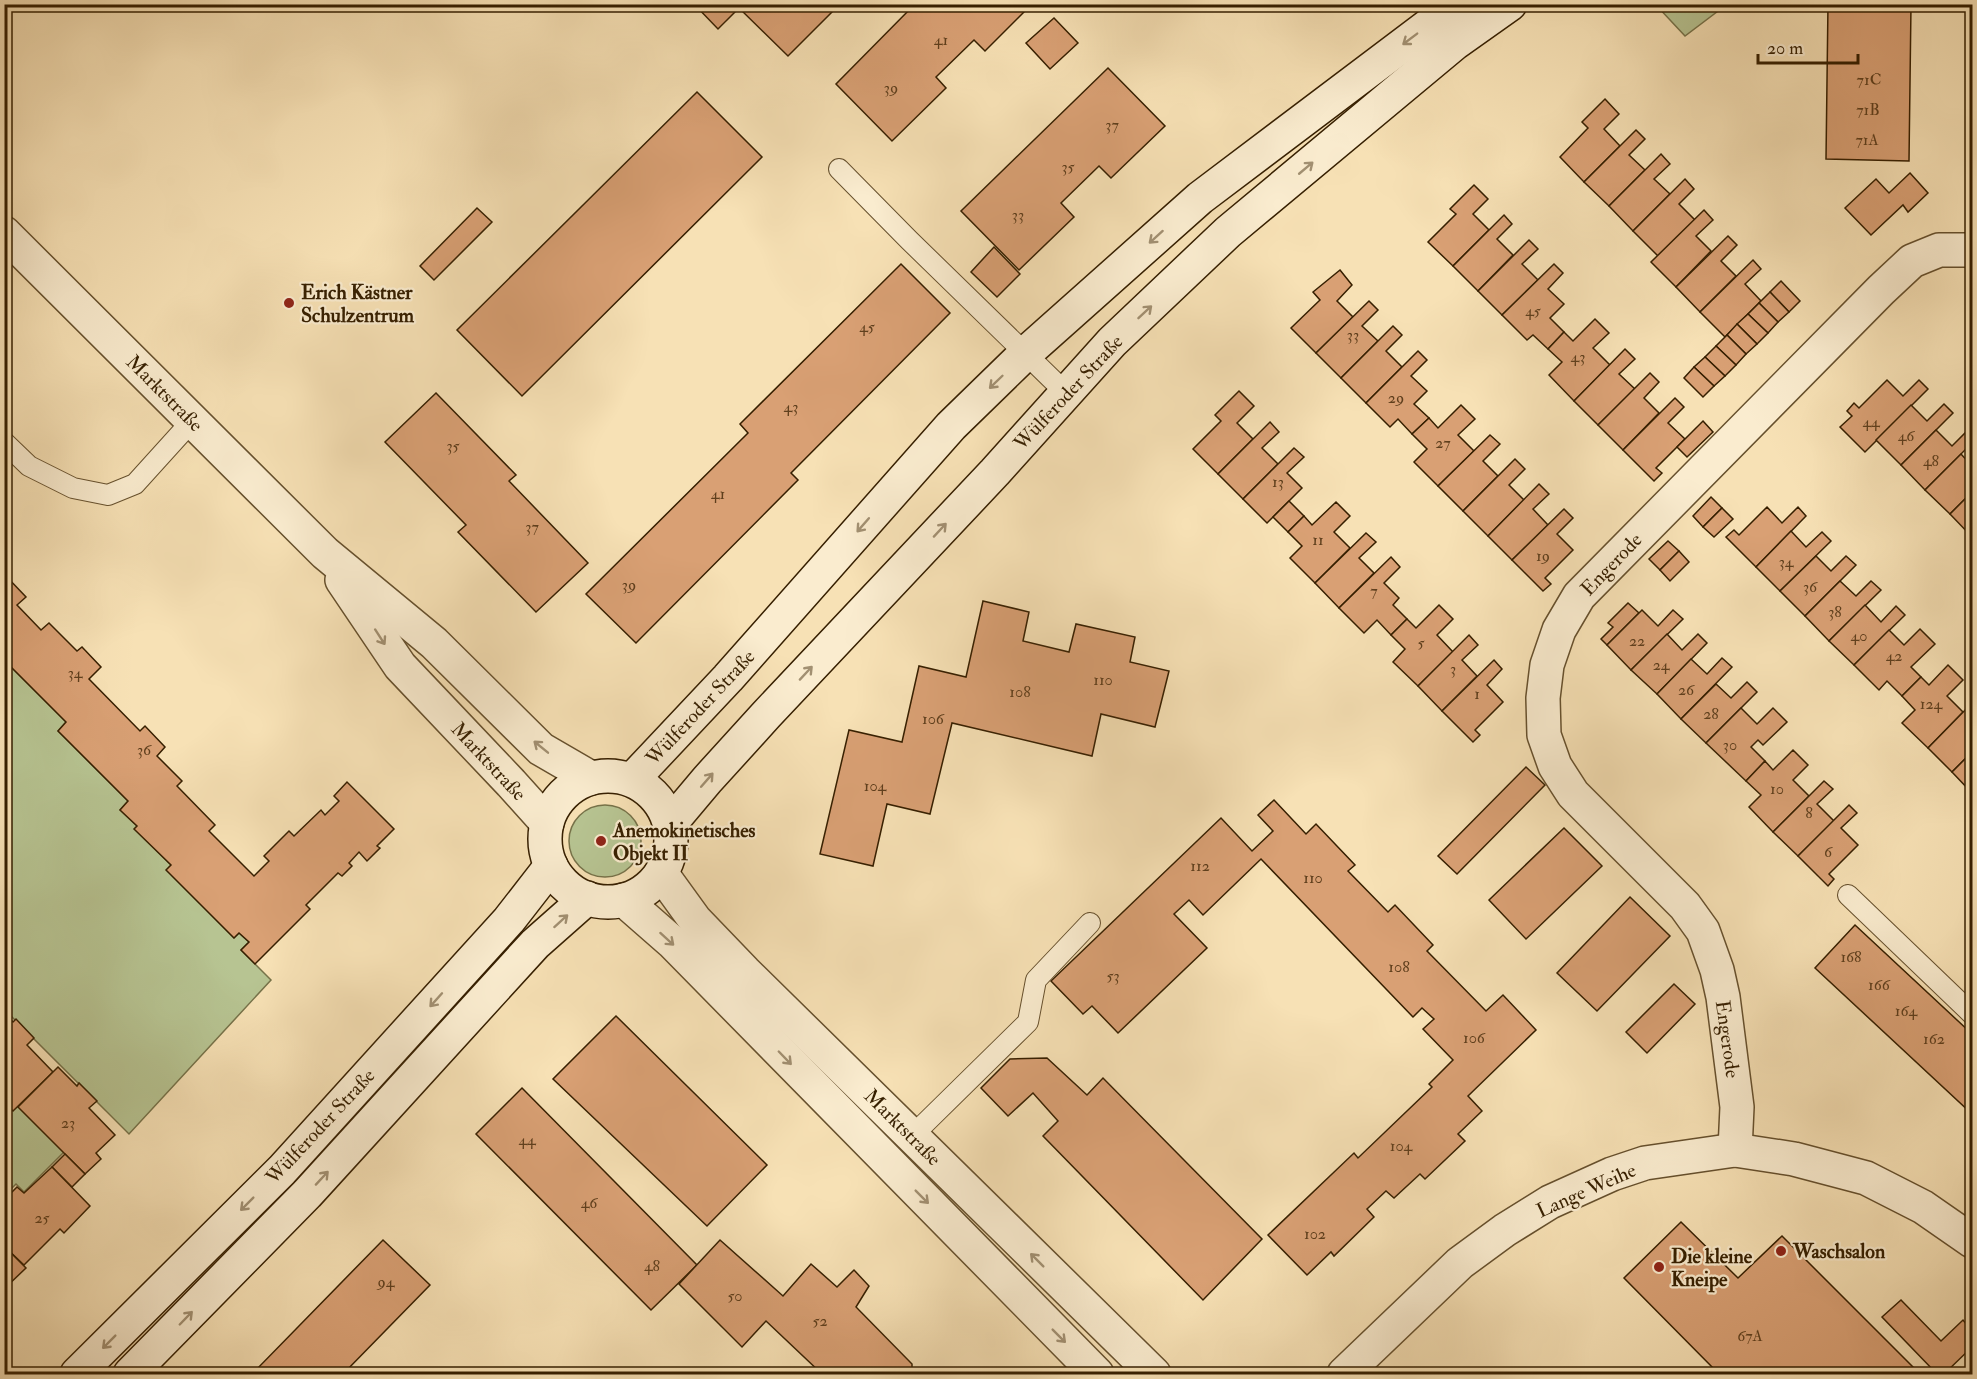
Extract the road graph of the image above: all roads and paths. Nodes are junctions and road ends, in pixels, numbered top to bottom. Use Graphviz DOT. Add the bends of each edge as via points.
graph roads {
  1 [pos="1457,4"];
  2 [pos="1510,4"];
  3 [pos="1240,168"];
  4 [pos="839,169"];
  5 [pos="1267,200"];
  6 [pos="4,233"];
  7 [pos="1972,250"];
  8 [pos="1026,353"];
  9 [pos="1066,393"];
  10 [pos="192,421"];
  11 [pos="4,442"];
  12 [pos="325,553"];
  13 [pos="591,778"];
  14 [pos="632,780"];
  15 [pos="547,823"];
  16 [pos="670,824"];
  17 [pos="551,866"];
  18 [pos="661,873"];
  19 [pos="1848,895"];
  20 [pos="587,898"];
  21 [pos="624,900"];
  22 [pos="1090,923"];
  23 [pos="1972,1014"];
  24 [pos="912,1136"];
  25 [pos="1735,1150"];
  26 [pos="1972,1242"];
  27 [pos="77,1374"];
  28 [pos="130,1374"];
  29 [pos="1097,1374"];
  30 [pos="1154,1374"];
  31 [pos="1344,1374"];
  1 -- 3 [label="street, Wülferoder Straße, one-way"];
  5 -- 2 [label="street, Wülferoder Straße, one-way" via="1455,44"];
  3 -- 5 [label="street"];
  3 -- 8 [label="street, Wülferoder Straße, one-way" via="1200,198"];
  4 -- 8 [label="lane"];
  9 -- 5 [label="street, Wülferoder Straße, one-way" via="1120,334"];
  6 -- 10 [label="street, Marktstraße"];
  7 -- 25 [label="street, Engerode" via="1939,250 1912,261 1881,290 1579,596 1559,630 1547,665 1544,735 1555,766 1573,794 1685,906 1703,931 1723,997 1737,1107"];
  8 -- 9 [label="lane"];
  8 -- 14 [label="street, Wülferoder Straße, one-way" via="951,426 728,678"];
  16 -- 9 [label="street, Wülferoder Straße, one-way" via="751,731"];
  10 -- 11 [label="lane" via="135,484 108,495 73,488 29,466"];
  10 -- 12 [label="street, Marktstraße"];
  13 -- 12 [label="street, Marktstraße, one-way" via="541,749 434,643"];
  12 -- 15 [label="street, Marktstraße, one-way" via="400,666"];
  13 -- 14 [label="street" via="615,776"];
  13 -- 15 [label="street" via="565,793"];
  14 -- 16 [label="street" via="656,798"];
  15 -- 17 [label="street" via="546,848"];
  16 -- 18 [label="street" via="669,852"];
  17 -- 20 [label="street" via="565,885"];
  17 -- 27 [label="street, Wülferoder Straße, one-way" via="509,920 282,1170"];
  18 -- 21 [label="street" via="644,890"];
  18 -- 24 [label="street, Marktstraße" via="695,920"];
  19 -- 23 [label="lane"];
  20 -- 21 [label="street"];
  28 -- 20 [label="street, Wülferoder Straße, one-way" via="307,1194 535,944"];
  21 -- 29 [label="street, Marktstraße, one-way" via="672,942"];
  22 -- 24 [label="lane" via="1036,980 1028,1022"];
  30 -- 24 [label="street, Marktstraße, one-way"];
  25 -- 26 [label="street, Lange Weihe" via="1794,1159 1866,1178 1923,1207"];
  25 -- 31 [label="street, Lange Weihe" via="1645,1163 1550,1202 1460,1263"];
}
